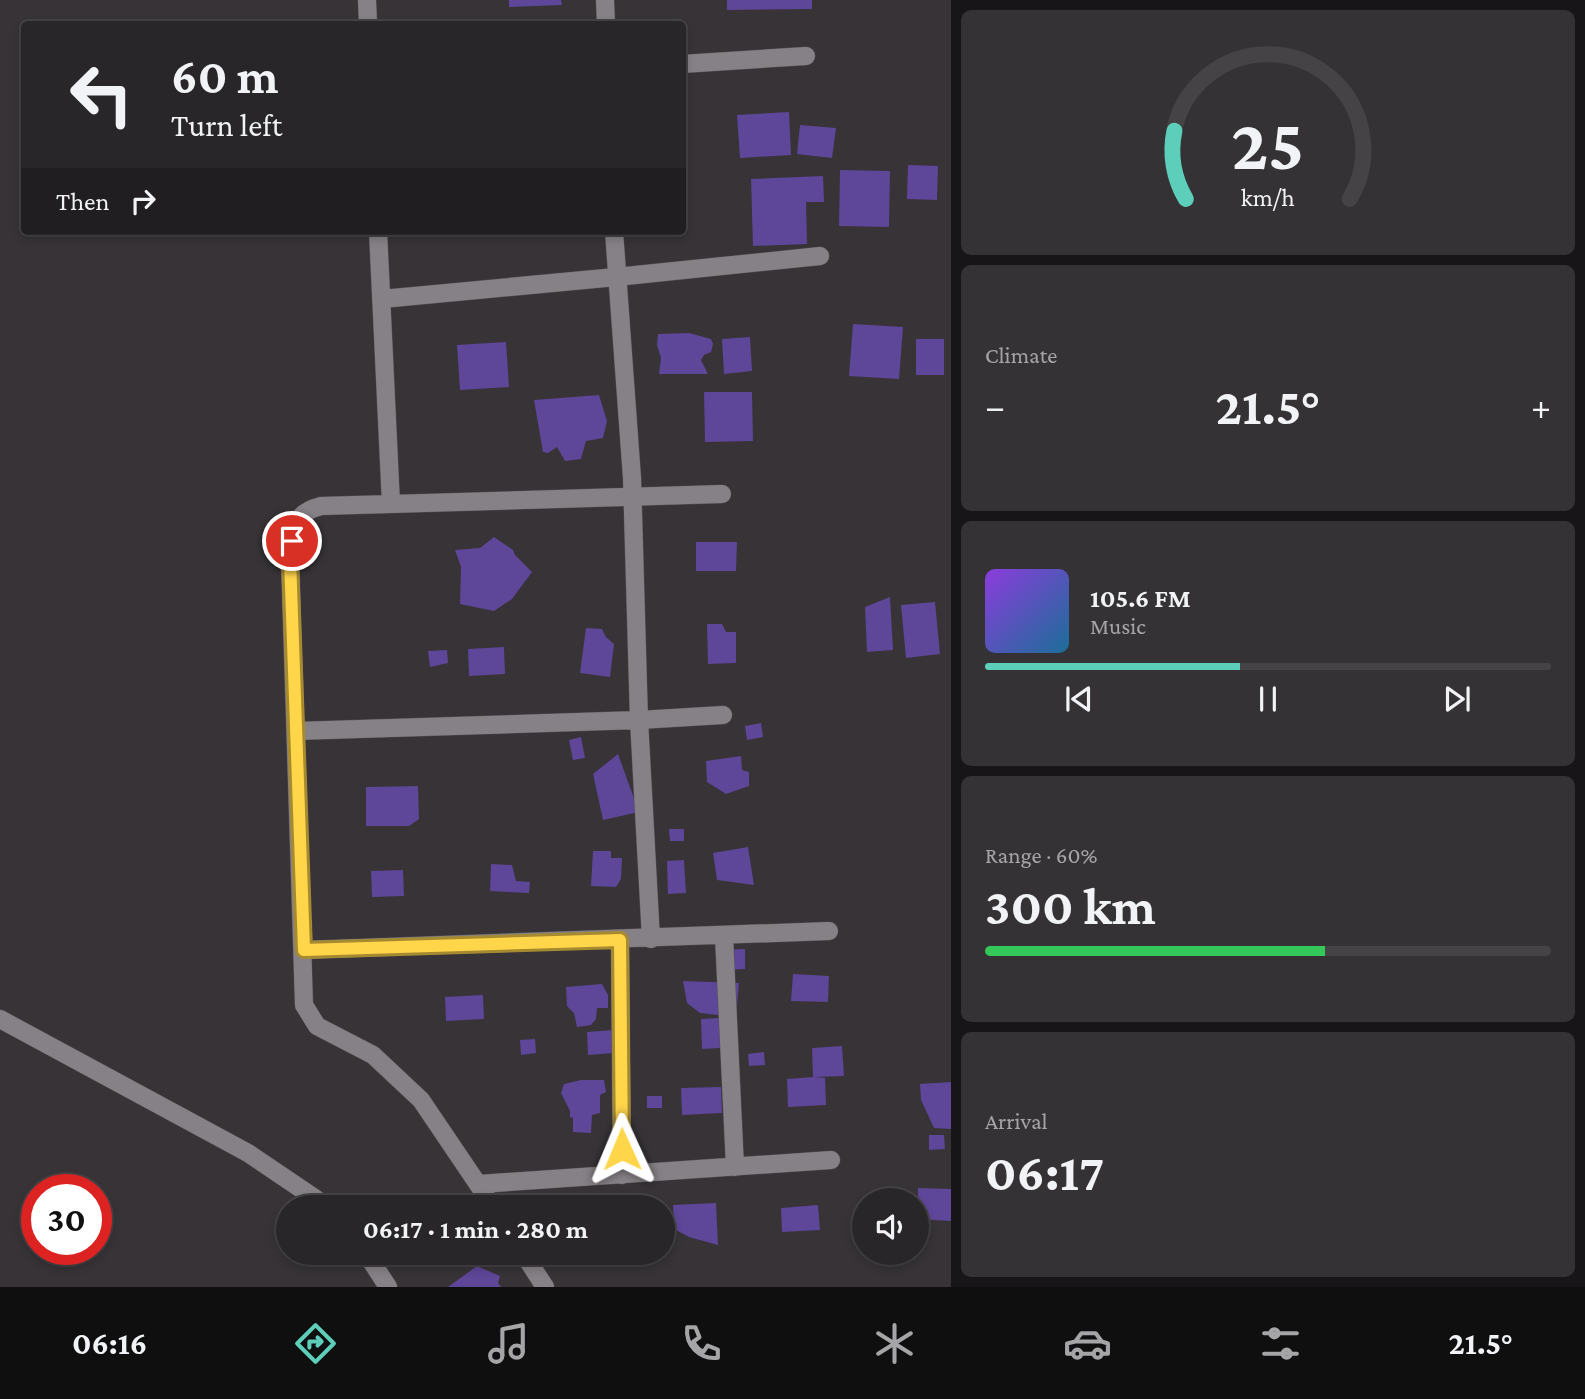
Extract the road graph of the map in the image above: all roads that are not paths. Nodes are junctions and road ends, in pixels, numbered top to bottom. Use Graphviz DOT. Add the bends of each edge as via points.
graph roads {
  1 [pos="367,0"];
  2 [pos="605,0"];
  3 [pos="368,21"];
  4 [pos="606,21"];
  5 [pos="806,56"];
  6 [pos="686,64"];
  7 [pos="378,235"];
  8 [pos="614,235"];
  9 [pos="820,256"];
  10 [pos="616,278"];
  11 [pos="382,299"];
  12 [pos="722,494"];
  13 [pos="632,497"];
  14 [pos="391,504"];
  15 [pos="723,715"];
  16 [pos="639,720"];
  17 [pos="296,731"];
  18 [pos="829,931"];
  19 [pos="724,936"];
  20 [pos="651,939"];
  21 [pos="620,940"];
  22 [pos="304,950"];
  23 [pos="0,1019"];
  24 [pos="831,1160"];
  25 [pos="734,1167"];
  26 [pos="622,1175"];
  27 [pos="479,1184"];
  28 [pos="310,1195"];
  29 [pos="486,1195"];
  30 [pos="374,1265"];
  31 [pos="531,1265"];
  32 [pos="388,1287"];
  33 [pos="545,1287"];
  1 -- 3 [label="street"];
  2 -- 4 [label="street"];
  5 -- 6 [label="street"];
  7 -- 11 [label="street"];
  8 -- 10 [label="street"];
  9 -- 10 [label="street"];
  10 -- 11 [label="street"];
  10 -- 13 [label="street"];
  11 -- 14 [label="street"];
  12 -- 13 [label="street"];
  13 -- 14 [label="street"];
  13 -- 16 [label="street"];
  14 -- 17 [label="street" via="321,506 301,515 295,524 290,559"];
  15 -- 16 [label="street"];
  16 -- 17 [label="street"];
  16 -- 20 [label="street"];
  17 -- 22 [label="street"];
  18 -- 19 [label="street"];
  19 -- 20 [label="street"];
  19 -- 25 [label="street"];
  20 -- 21 [label="street"];
  21 -- 22 [label="street"];
  21 -- 26 [label="street"];
  22 -- 27 [label="street" via="304,1005 317,1026 373,1055 421,1100"];
  23 -- 28 [label="street" via="248,1153"];
  24 -- 25 [label="street"];
  25 -- 26 [label="street"];
  26 -- 27 [label="street"];
  27 -- 29 [label="street"];
  30 -- 32 [label="street"];
  31 -- 33 [label="street"];
}
